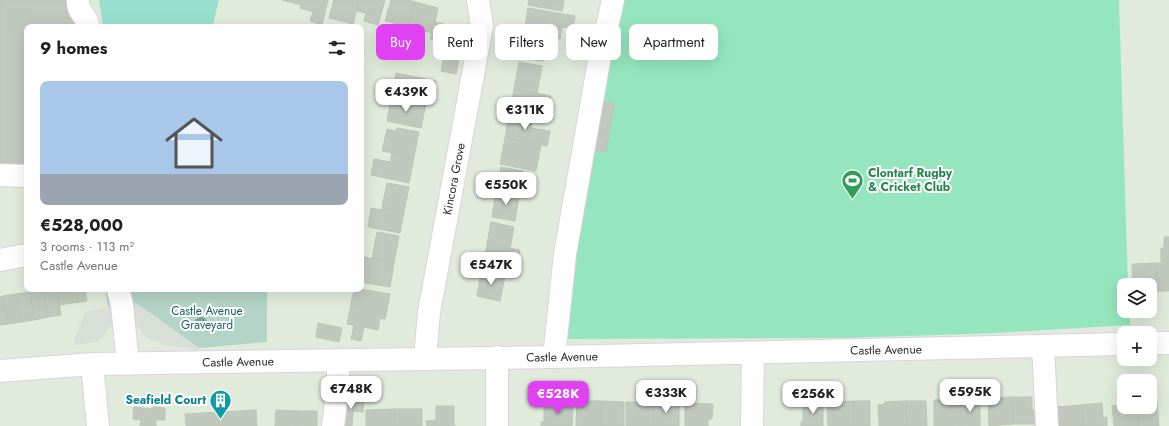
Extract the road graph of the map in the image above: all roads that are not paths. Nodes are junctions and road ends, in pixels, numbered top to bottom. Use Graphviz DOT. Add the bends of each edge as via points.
graph roads {
  1 [pos="78,0"];
  2 [pos="478,0"];
  3 [pos="613,0"];
  4 [pos="88,24"];
  5 [pos="0,175"];
  6 [pos="24,176"];
  7 [pos="24,256"];
  8 [pos="0,260"];
  9 [pos="119,292"];
  10 [pos="1157,343"];
  11 [pos="1169,343"];
  12 [pos="1117,344"];
  13 [pos="1043,346"];
  14 [pos="752,353"];
  15 [pos="497,357"];
  16 [pos="554,357"];
  17 [pos="425,358"];
  18 [pos="338,360"];
  19 [pos="92,364"];
  20 [pos="128,364"];
  21 [pos="0,371"];
  22 [pos="98,426"];
  23 [pos="333,426"];
  24 [pos="498,426"];
  25 [pos="752,426"];
  26 [pos="1047,426"];
  1 -- 4 [label="street" via="78,7"];
  2 -- 17 [label="street, Kincora Grove" via="482,26 429,312"];
  3 -- 16 [label="street" via="598,62 565,254"];
  5 -- 6 [label="street"];
  7 -- 8 [label="street"];
  9 -- 20 [label="street"];
  10 -- 11 [label="street"];
  12 -- 13 [label="street, Castle Avenue"];
  13 -- 14 [label="street, Castle Avenue"];
  13 -- 26 [label="street"];
  14 -- 16 [label="street, Castle Avenue" via="613,347"];
  14 -- 25 [label="street"];
  15 -- 16 [label="street, Castle Avenue"];
  15 -- 17 [label="street, Castle Avenue"];
  15 -- 24 [label="street"];
  17 -- 18 [label="street, Castle Avenue"];
  18 -- 20 [label="street, Castle Avenue"];
  18 -- 23 [label="street" via="338,387"];
  19 -- 20 [label="street, Castle Avenue"];
  19 -- 21 [label="street, Castle Avenue"];
  19 -- 22 [label="street"];
}
